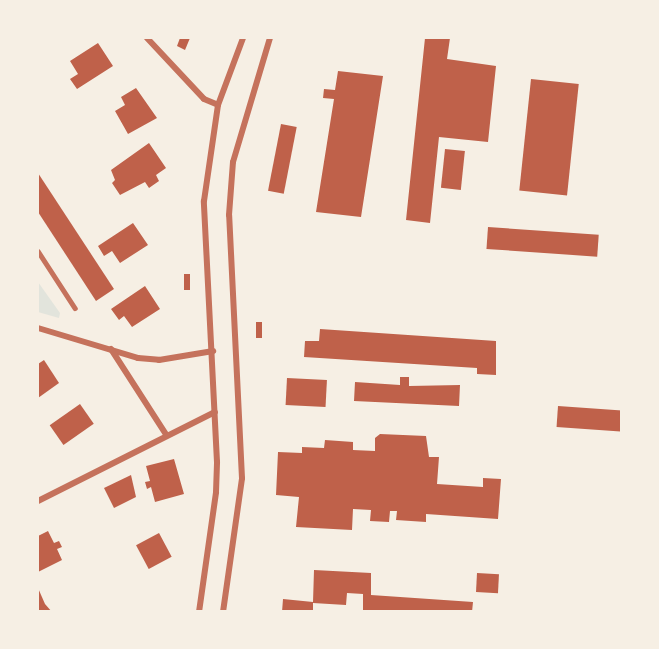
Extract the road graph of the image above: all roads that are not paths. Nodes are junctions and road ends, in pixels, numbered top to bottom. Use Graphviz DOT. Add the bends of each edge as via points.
graph roads {
  1 [pos="147,38"];
  2 [pos="243,38"];
  3 [pos="270,38"];
  4 [pos="218,105"];
  5 [pos="38,251"];
  6 [pos="75,308"];
  7 [pos="38,328"];
  8 [pos="111,349"];
  9 [pos="213,351"];
  10 [pos="215,412"];
  11 [pos="167,436"];
  12 [pos="38,501"];
  13 [pos="198,612"];
  14 [pos="223,612"];
  1 -- 4 [label="street" via="204,99"];
  2 -- 4 [label="street"];
  3 -- 14 [label="street" via="253,85 232,173 229,215 242,478"];
  4 -- 9 [label="street" via="204,201"];
  5 -- 6 [label="lane"];
  7 -- 8 [label="street"];
  8 -- 9 [label="street" via="159,360"];
  8 -- 11 [label="street"];
  9 -- 10 [label="street"];
  10 -- 11 [label="street"];
  10 -- 13 [label="street" via="216,492"];
  11 -- 12 [label="street"];
}
